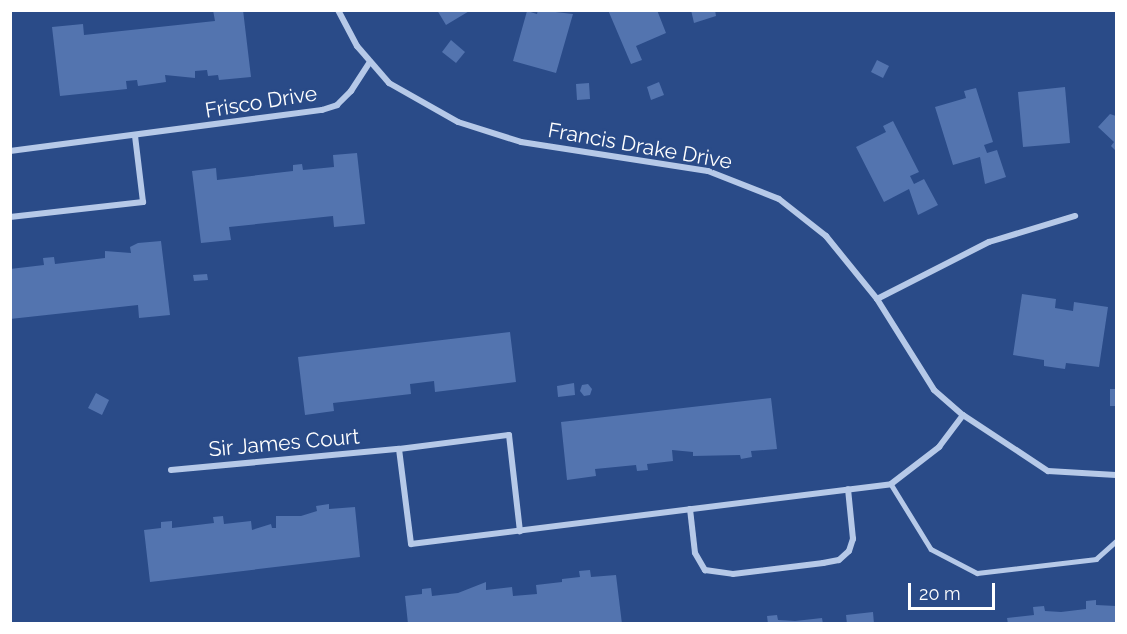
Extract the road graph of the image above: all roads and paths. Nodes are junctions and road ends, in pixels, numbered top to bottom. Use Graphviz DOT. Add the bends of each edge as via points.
graph roads {
  1 [pos="338,10"];
  2 [pos="370,62"];
  3 [pos="135,136"];
  4 [pos="10,151"];
  5 [pos="1075,216"];
  6 [pos="10,217"];
  7 [pos="877,299"];
  8 [pos="963,415"];
  9 [pos="399,449"];
  10 [pos="171,470"];
  11 [pos="1116,475"];
  12 [pos="891,484"];
  13 [pos="848,489"];
  14 [pos="690,509"];
  15 [pos="520,531"];
  16 [pos="1116,541"];
  1 -- 2 [label="street, Francis Drake Drive"];
  2 -- 3 [label="street, Frisco Drive" via="351,91 337,105 322,110"];
  2 -- 7 [label="street, Francis Drake Drive" via="389,83 416,101 486,134 708,171 761,190 826,236"];
  3 -- 4 [label="street, Frisco Drive"];
  3 -- 6 [label="street" via="143,202"];
  5 -- 7 [label="street" via="989,242"];
  7 -- 8 [label="street, Francis Drake Drive" via="934,390"];
  8 -- 11 [label="street, Francis Drake Drive" via="1048,471"];
  8 -- 12 [label="street" via="939,447"];
  9 -- 10 [label="street, Sir James Court"];
  9 -- 15 [label="street" via="411,544"];
  9 -- 15 [label="street, Sir James Court" via="509,435"];
  12 -- 13 [label="street"];
  12 -- 16 [label="lane" via="931,549 977,573 1096,559"];
  13 -- 14 [label="street"];
  13 -- 14 [label="street" via="853,539 849,551 839,560 823,563 733,574 705,570 694,553"];
  14 -- 15 [label="street"];
}
